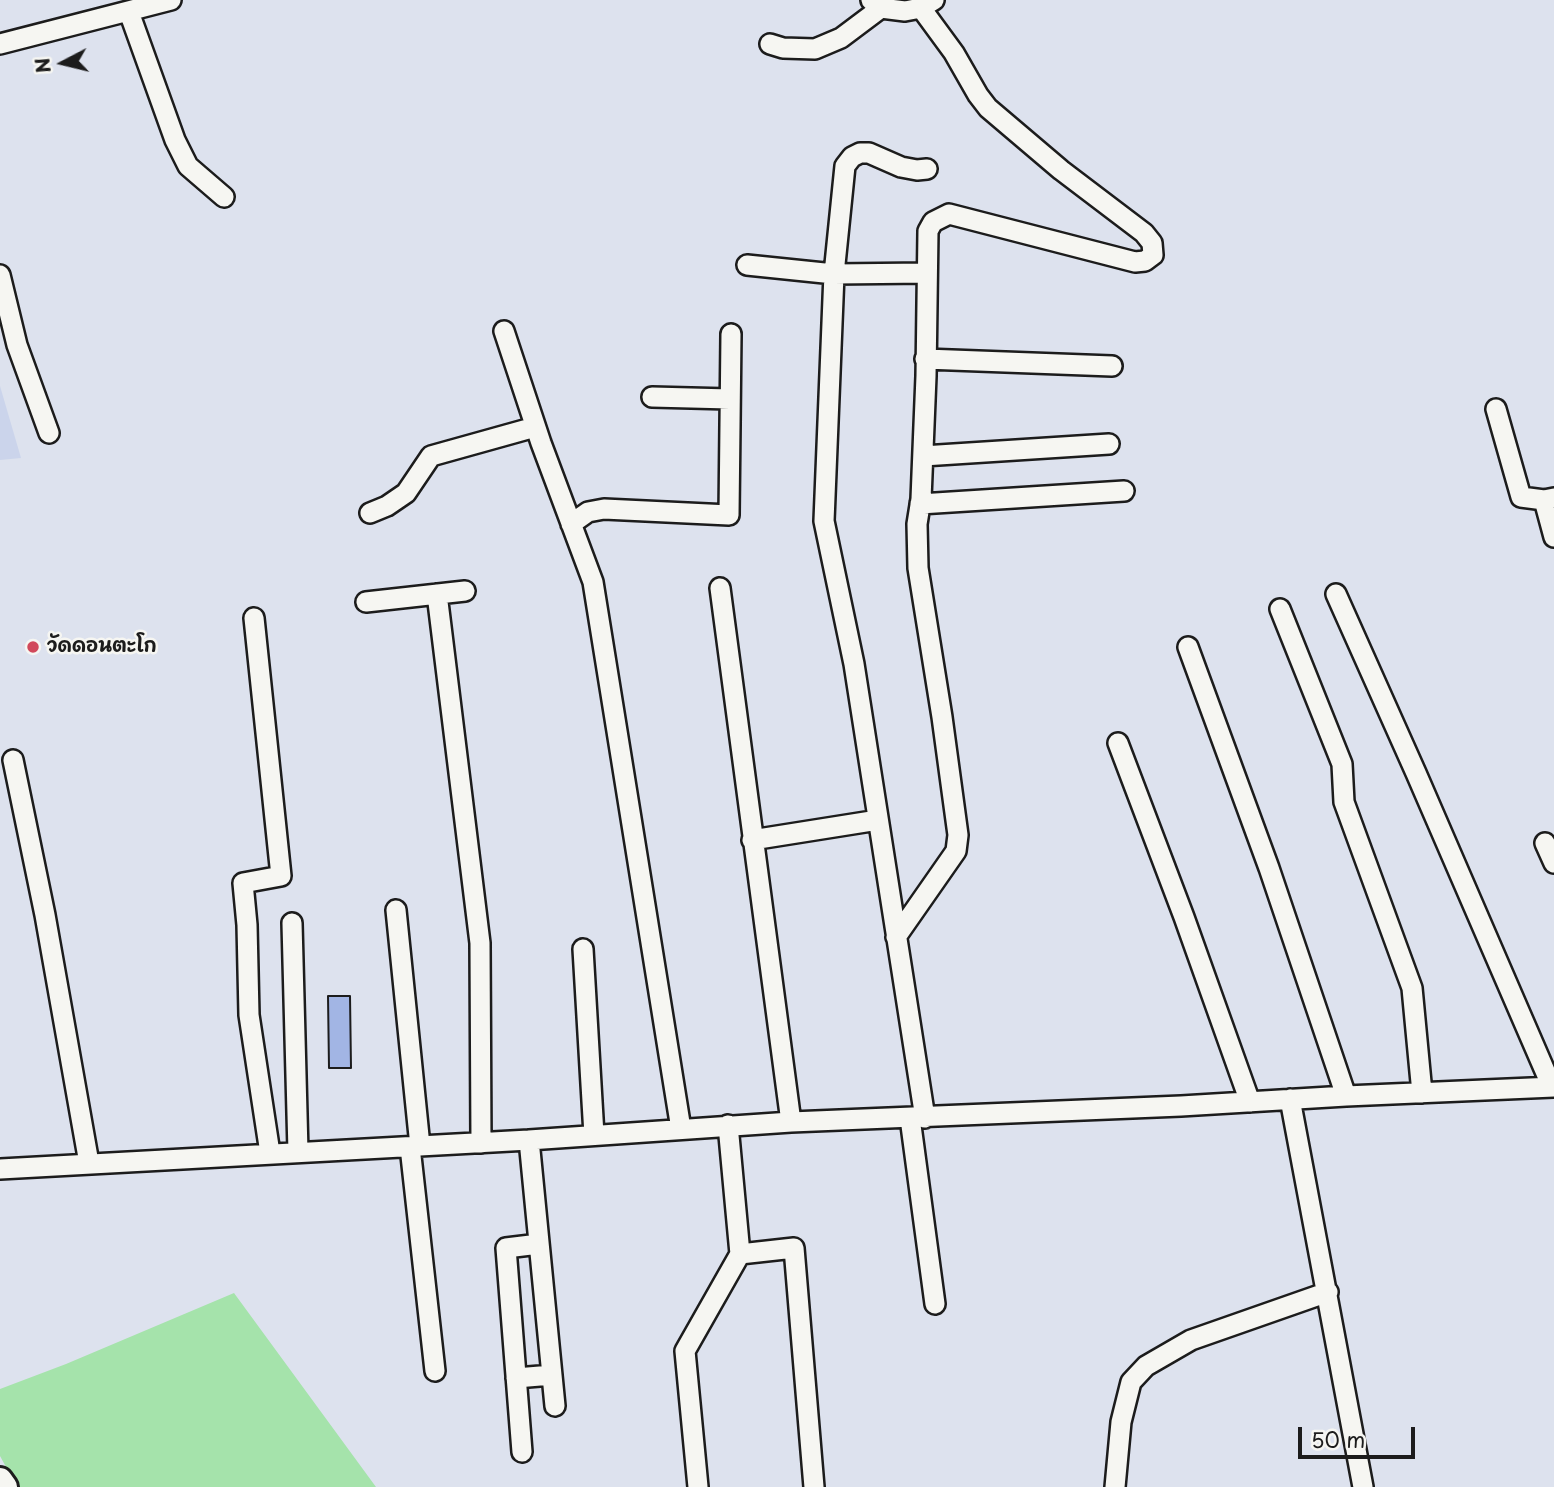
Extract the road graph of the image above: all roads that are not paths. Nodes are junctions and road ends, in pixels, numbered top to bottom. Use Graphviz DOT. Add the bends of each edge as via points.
graph roads {
  1 [pos="171,0"];
  2 [pos="876,4"];
  3 [pos="928,4"];
  4 [pos="129,12"];
  5 [pos="0,44"];
  6 [pos="770,44"];
  7 [pos="928,169"];
  8 [pos="224,197"];
  9 [pos="747,265"];
  10 [pos="927,273"];
  11 [pos="834,274"];
  12 [pos="0,275"];
  13 [pos="4,317"];
  14 [pos="504,331"];
  15 [pos="731,334"];
  16 [pos="925,359"];
  17 [pos="1112,366"];
  18 [pos="652,397"];
  19 [pos="730,399"];
  20 [pos="1496,409"];
  21 [pos="535,427"];
  22 [pos="50,433"];
  23 [pos="1109,444"];
  24 [pos="923,456"];
  25 [pos="1124,491"];
  26 [pos="1549,499"];
  27 [pos="920,504"];
  28 [pos="370,513"];
  29 [pos="571,524"];
  30 [pos="1554,537"];
  31 [pos="720,589"];
  32 [pos="465,591"];
  33 [pos="438,594"];
  34 [pos="1336,594"];
  35 [pos="366,602"];
  36 [pos="1280,609"];
  37 [pos="254,618"];
  38 [pos="1188,647"];
  39 [pos="1118,744"];
  40 [pos="13,760"];
  41 [pos="878,820"];
  42 [pos="752,840"];
  43 [pos="1545,843"];
  44 [pos="1554,863"];
  45 [pos="396,910"];
  46 [pos="292,923"];
  47 [pos="896,937"];
  48 [pos="583,949"];
  49 [pos="1553,1087"];
  50 [pos="1422,1093"];
  51 [pos="1346,1096"];
  52 [pos="1290,1099"];
  53 [pos="1250,1102"];
  54 [pos="918,1118"];
  55 [pos="791,1122"];
  56 [pos="728,1125"];
  57 [pos="681,1129"];
  58 [pos="594,1135"];
  59 [pos="529,1140"];
  60 [pos="481,1143"];
  61 [pos="415,1146"];
  62 [pos="298,1152"];
  63 [pos="270,1153"];
  64 [pos="89,1163"];
  65 [pos="0,1169"];
  66 [pos="539,1244"];
  67 [pos="740,1254"];
  68 [pos="1328,1293"];
  69 [pos="935,1304"];
  70 [pos="435,1371"];
  71 [pos="552,1375"];
  72 [pos="516,1378"];
  73 [pos="555,1406"];
  74 [pos="522,1451"];
  75 [pos="0,1480"];
  76 [pos="5,1487"];
  77 [pos="698,1487"];
  78 [pos="814,1487"];
  79 [pos="1115,1487"];
  80 [pos="1363,1487"];
  1 -- 4 [label="street"];
  2 -- 3 [label="street" via="905,11"];
  2 -- 6 [label="street" via="841,38 815,49"];
  3 -- 10 [label="street" via="988,108 1144,233 1152,243 1153,255 1135,262 949,214 933,222 928,231"];
  4 -- 5 [label="street"];
  4 -- 8 [label="street" via="188,166"];
  7 -- 11 [label="street" via="901,167 869,153 852,157 842,178"];
  9 -- 11 [label="street"];
  10 -- 11 [label="street"];
  10 -- 16 [label="street"];
  11 -- 41 [label="street" via="824,521 854,664"];
  12 -- 13 [label="street"];
  13 -- 22 [label="street"];
  14 -- 21 [label="street"];
  15 -- 19 [label="street"];
  16 -- 17 [label="street"];
  16 -- 24 [label="street"];
  18 -- 19 [label="street"];
  19 -- 29 [label="street" via="729,515 604,509 588,512"];
  20 -- 26 [label="street" via="1521,497"];
  21 -- 28 [label="street" via="431,456 406,493"];
  21 -- 29 [label="street"];
  23 -- 24 [label="street"];
  24 -- 27 [label="street"];
  25 -- 27 [label="street"];
  26 -- 30 [label="street"];
  27 -- 47 [label="street" via="918,568 958,835 956,851"];
  29 -- 57 [label="street" via="593,582"];
  31 -- 42 [label="street"];
  32 -- 33 [label="street"];
  33 -- 35 [label="street"];
  33 -- 60 [label="street" via="480,943"];
  34 -- 49 [label="street"];
  36 -- 50 [label="street" via="1342,764 1343,802 1412,988"];
  37 -- 63 [label="street" via="281,876 243,883 249,1015"];
  38 -- 51 [label="street"];
  39 -- 53 [label="street"];
  40 -- 64 [label="street"];
  41 -- 42 [label="street"];
  41 -- 47 [label="street"];
  42 -- 55 [label="street"];
  43 -- 44 [label="street"];
  45 -- 61 [label="street"];
  46 -- 62 [label="street"];
  47 -- 54 [label="street"];
  48 -- 58 [label="street"];
  49 -- 50 [label="street"];
  50 -- 51 [label="street"];
  51 -- 52 [label="street"];
  52 -- 53 [label="street"];
  52 -- 68 [label="street"];
  53 -- 54 [label="street"];
  54 -- 55 [label="street"];
  54 -- 69 [label="street"];
  55 -- 56 [label="street"];
  56 -- 57 [label="street"];
  56 -- 67 [label="street"];
  57 -- 58 [label="street"];
  58 -- 59 [label="street"];
  59 -- 60 [label="street"];
  59 -- 66 [label="street"];
  60 -- 61 [label="street"];
  61 -- 62 [label="street"];
  61 -- 70 [label="street"];
  62 -- 63 [label="street"];
  63 -- 64 [label="street"];
  64 -- 65 [label="street"];
  66 -- 71 [label="street"];
  66 -- 72 [label="street" via="506,1248"];
  67 -- 77 [label="street" via="685,1351"];
  67 -- 78 [label="street" via="794,1248"];
  68 -- 79 [label="street" via="1191,1340 1146,1366 1132,1382 1121,1422"];
  68 -- 80 [label="street"];
  71 -- 72 [label="street"];
  71 -- 73 [label="street"];
  72 -- 74 [label="street"];
  75 -- 76 [label="main road"];
}
